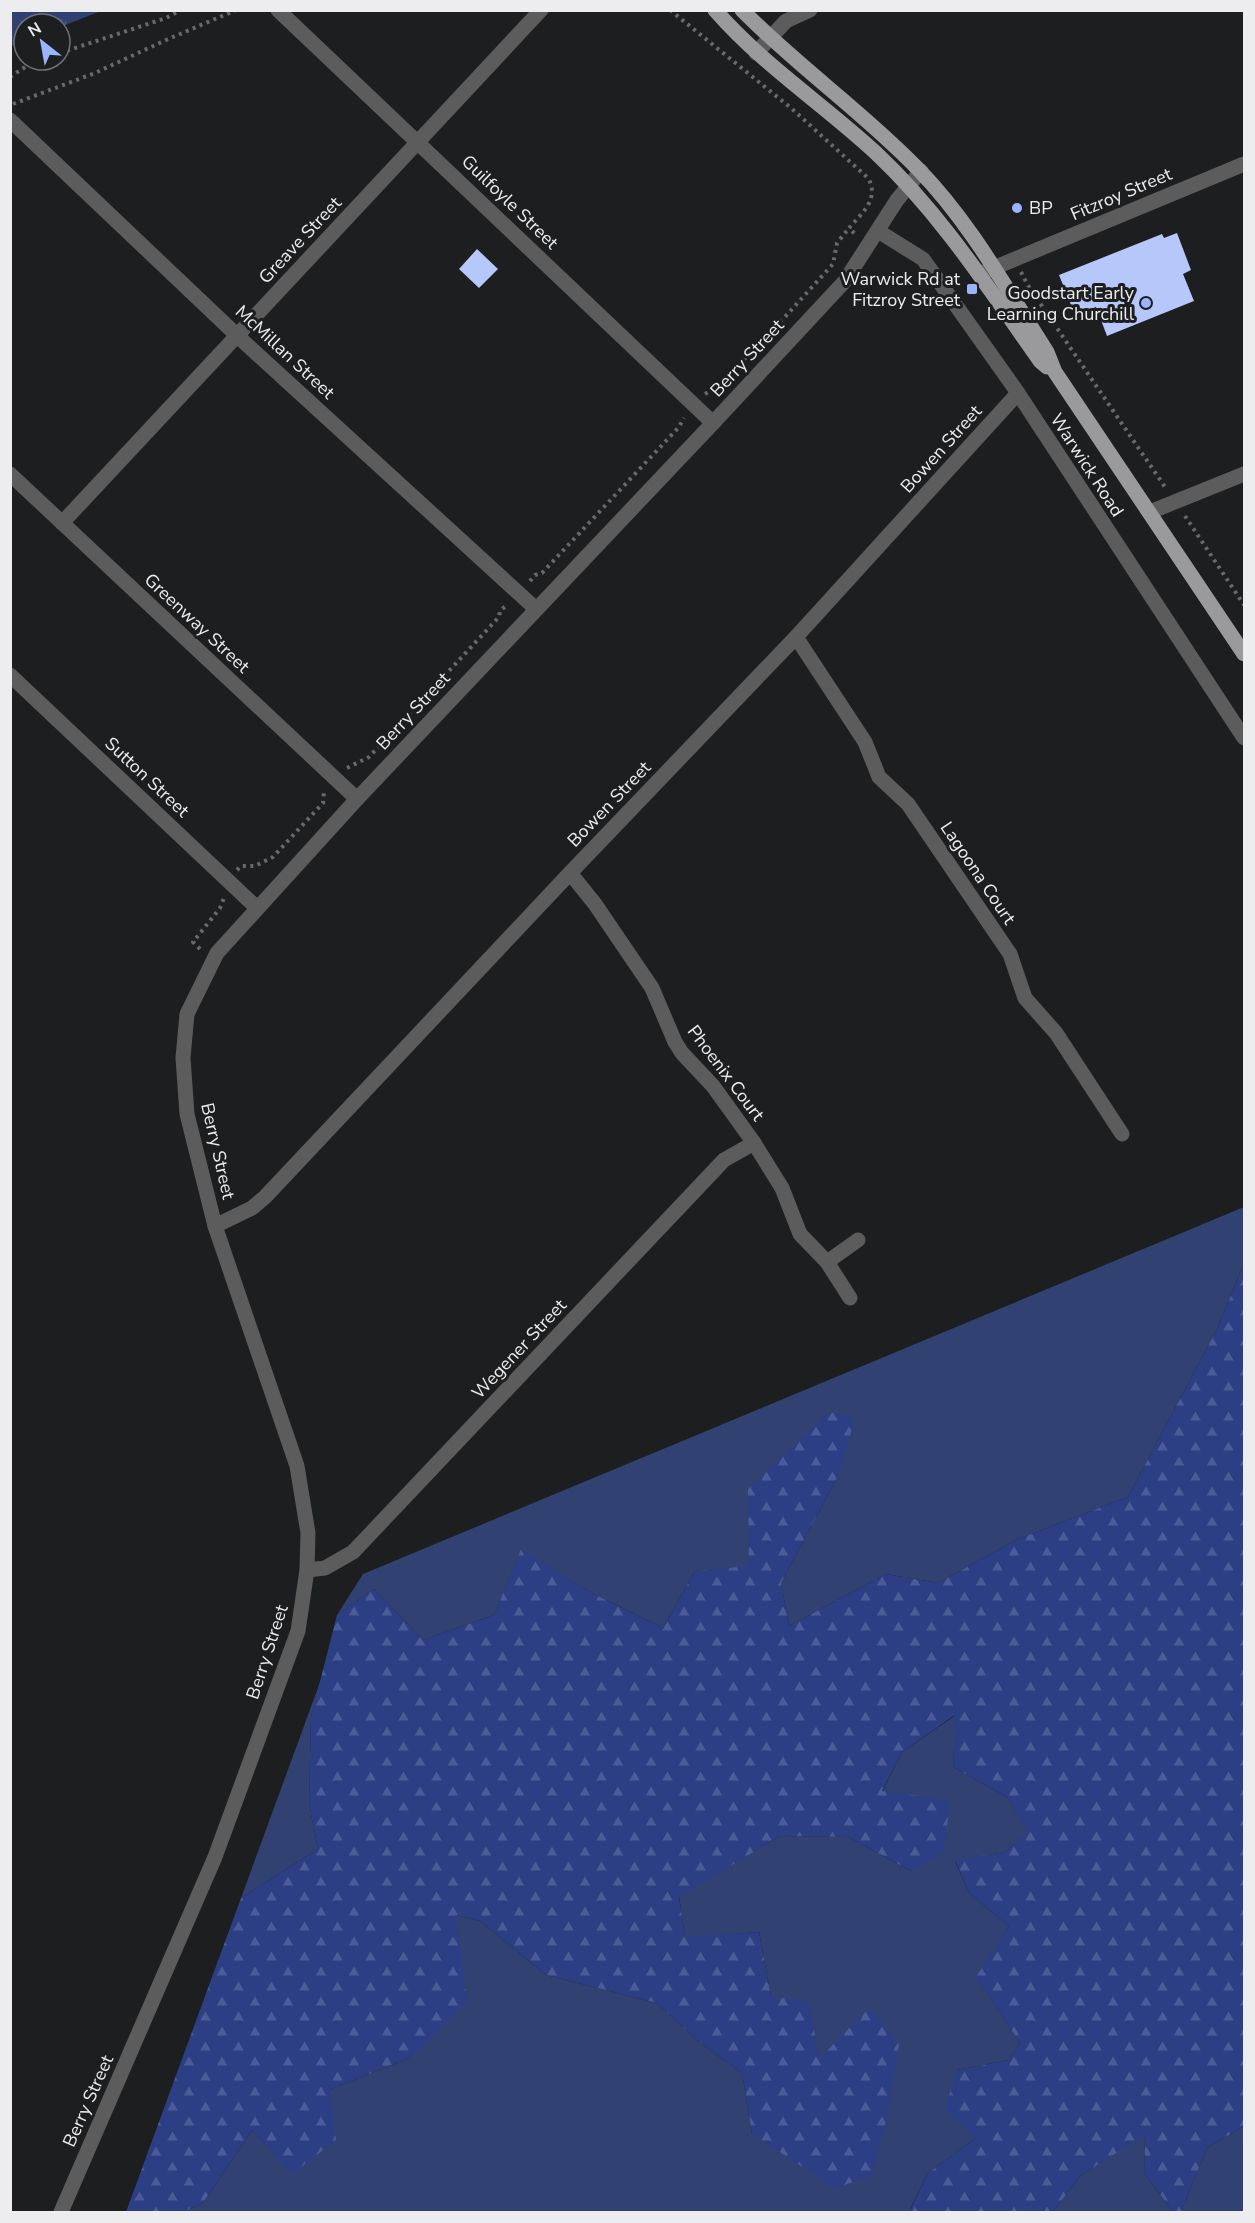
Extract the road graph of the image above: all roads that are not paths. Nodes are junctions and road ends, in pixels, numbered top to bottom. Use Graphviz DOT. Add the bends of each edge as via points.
graph roads {
  1 [pos="278,10"];
  2 [pos="541,10"];
  3 [pos="715,10"];
  4 [pos="742,10"];
  5 [pos="810,10"];
  6 [pos="769,38"];
  7 [pos="756,53"];
  8 [pos="823,83"];
  9 [pos="810,98"];
  10 [pos="10,120"];
  11 [pos="418,141"];
  12 [pos="1245,165"];
  13 [pos="921,171"];
  14 [pos="907,185"];
  15 [pos="878,231"];
  16 [pos="986,271"];
  17 [pos="238,335"];
  18 [pos="1018,393"];
  19 [pos="714,423"];
  20 [pos="10,474"];
  21 [pos="1245,474"];
  22 [pos="1150,512"];
  23 [pos="62,523"];
  24 [pos="536,609"];
  25 [pos="796,637"];
  26 [pos="1245,654"];
  27 [pos="10,675"];
  28 [pos="1245,738"];
  29 [pos="357,799"];
  30 [pos="570,873"];
  31 [pos="257,908"];
  32 [pos="1122,1134"];
  33 [pos="754,1143"];
  34 [pos="215,1226"];
  35 [pos="858,1240"];
  36 [pos="827,1262"];
  37 [pos="850,1298"];
  38 [pos="307,1570"];
  39 [pos="61,2212"];
  1 -- 11 [label="street, Guilfoyle Street"];
  2 -- 11 [label="street, Greave Street"];
  3 -- 7 [label="main road, Warwick Road"];
  4 -- 6 [label="main road, Warwick Road"];
  5 -- 6 [label="street" via="786,21"];
  6 -- 7 [label="street"];
  6 -- 8 [label="main road, Warwick Road"];
  7 -- 9 [label="main road, Warwick Road"];
  8 -- 9 [label="main road"];
  8 -- 13 [label="main road, Warwick Road"];
  9 -- 14 [label="main road, Warwick Road"];
  10 -- 17 [label="street, McMillan Street"];
  11 -- 17 [label="street, Greave Street"];
  11 -- 19 [label="street, Guilfoyle Street"];
  12 -- 16 [label="street, Fitzroy Street"];
  13 -- 14 [label="street, Berry Street"];
  13 -- 16 [label="main road, Warwick Road" via="958,217"];
  14 -- 15 [label="street, Berry Street"];
  14 -- 16 [label="main road, Warwick Road"];
  15 -- 18 [label="street, Warwick Road" via="923,259"];
  15 -- 19 [label="street, Berry Street" via="845,281"];
  16 -- 22 [label="main road, Warwick Road" via="1041,361 1054,372"];
  17 -- 23 [label="street, Greave Street"];
  17 -- 24 [label="street, McMillan Street"];
  18 -- 25 [label="street, Bowen Street"];
  18 -- 28 [label="street, Warwick Road"];
  19 -- 24 [label="street, Berry Street"];
  20 -- 23 [label="street, Greenway Street"];
  21 -- 22 [label="street"];
  22 -- 26 [label="main road, Warwick Road"];
  23 -- 29 [label="street, Greenway Street"];
  24 -- 29 [label="street, Berry Street"];
  25 -- 30 [label="street, Bowen Street"];
  25 -- 32 [label="street, Lagoona Court" via="865,742 879,777 908,804 1010,954 1025,998 1056,1033"];
  27 -- 31 [label="street, Sutton Street"];
  29 -- 31 [label="street, Berry Street"];
  30 -- 33 [label="street, Phoenix Court" via="652,988 682,1053 713,1086"];
  30 -- 34 [label="street, Bowen Street" via="265,1197"];
  31 -- 34 [label="street, Berry Street" via="217,952 187,1014 183,1058 187,1114"];
  33 -- 36 [label="street, Phoenix Court" via="782,1188 800,1234"];
  33 -- 38 [label="street, Wegener Street" via="724,1160 353,1552 326,1568"];
  34 -- 38 [label="street, Berry Street" via="297,1466 308,1533"];
  35 -- 36 [label="street"];
  36 -- 37 [label="street, Phoenix Court"];
  38 -- 39 [label="street, Berry Street" via="298,1630 215,1857"];
}
